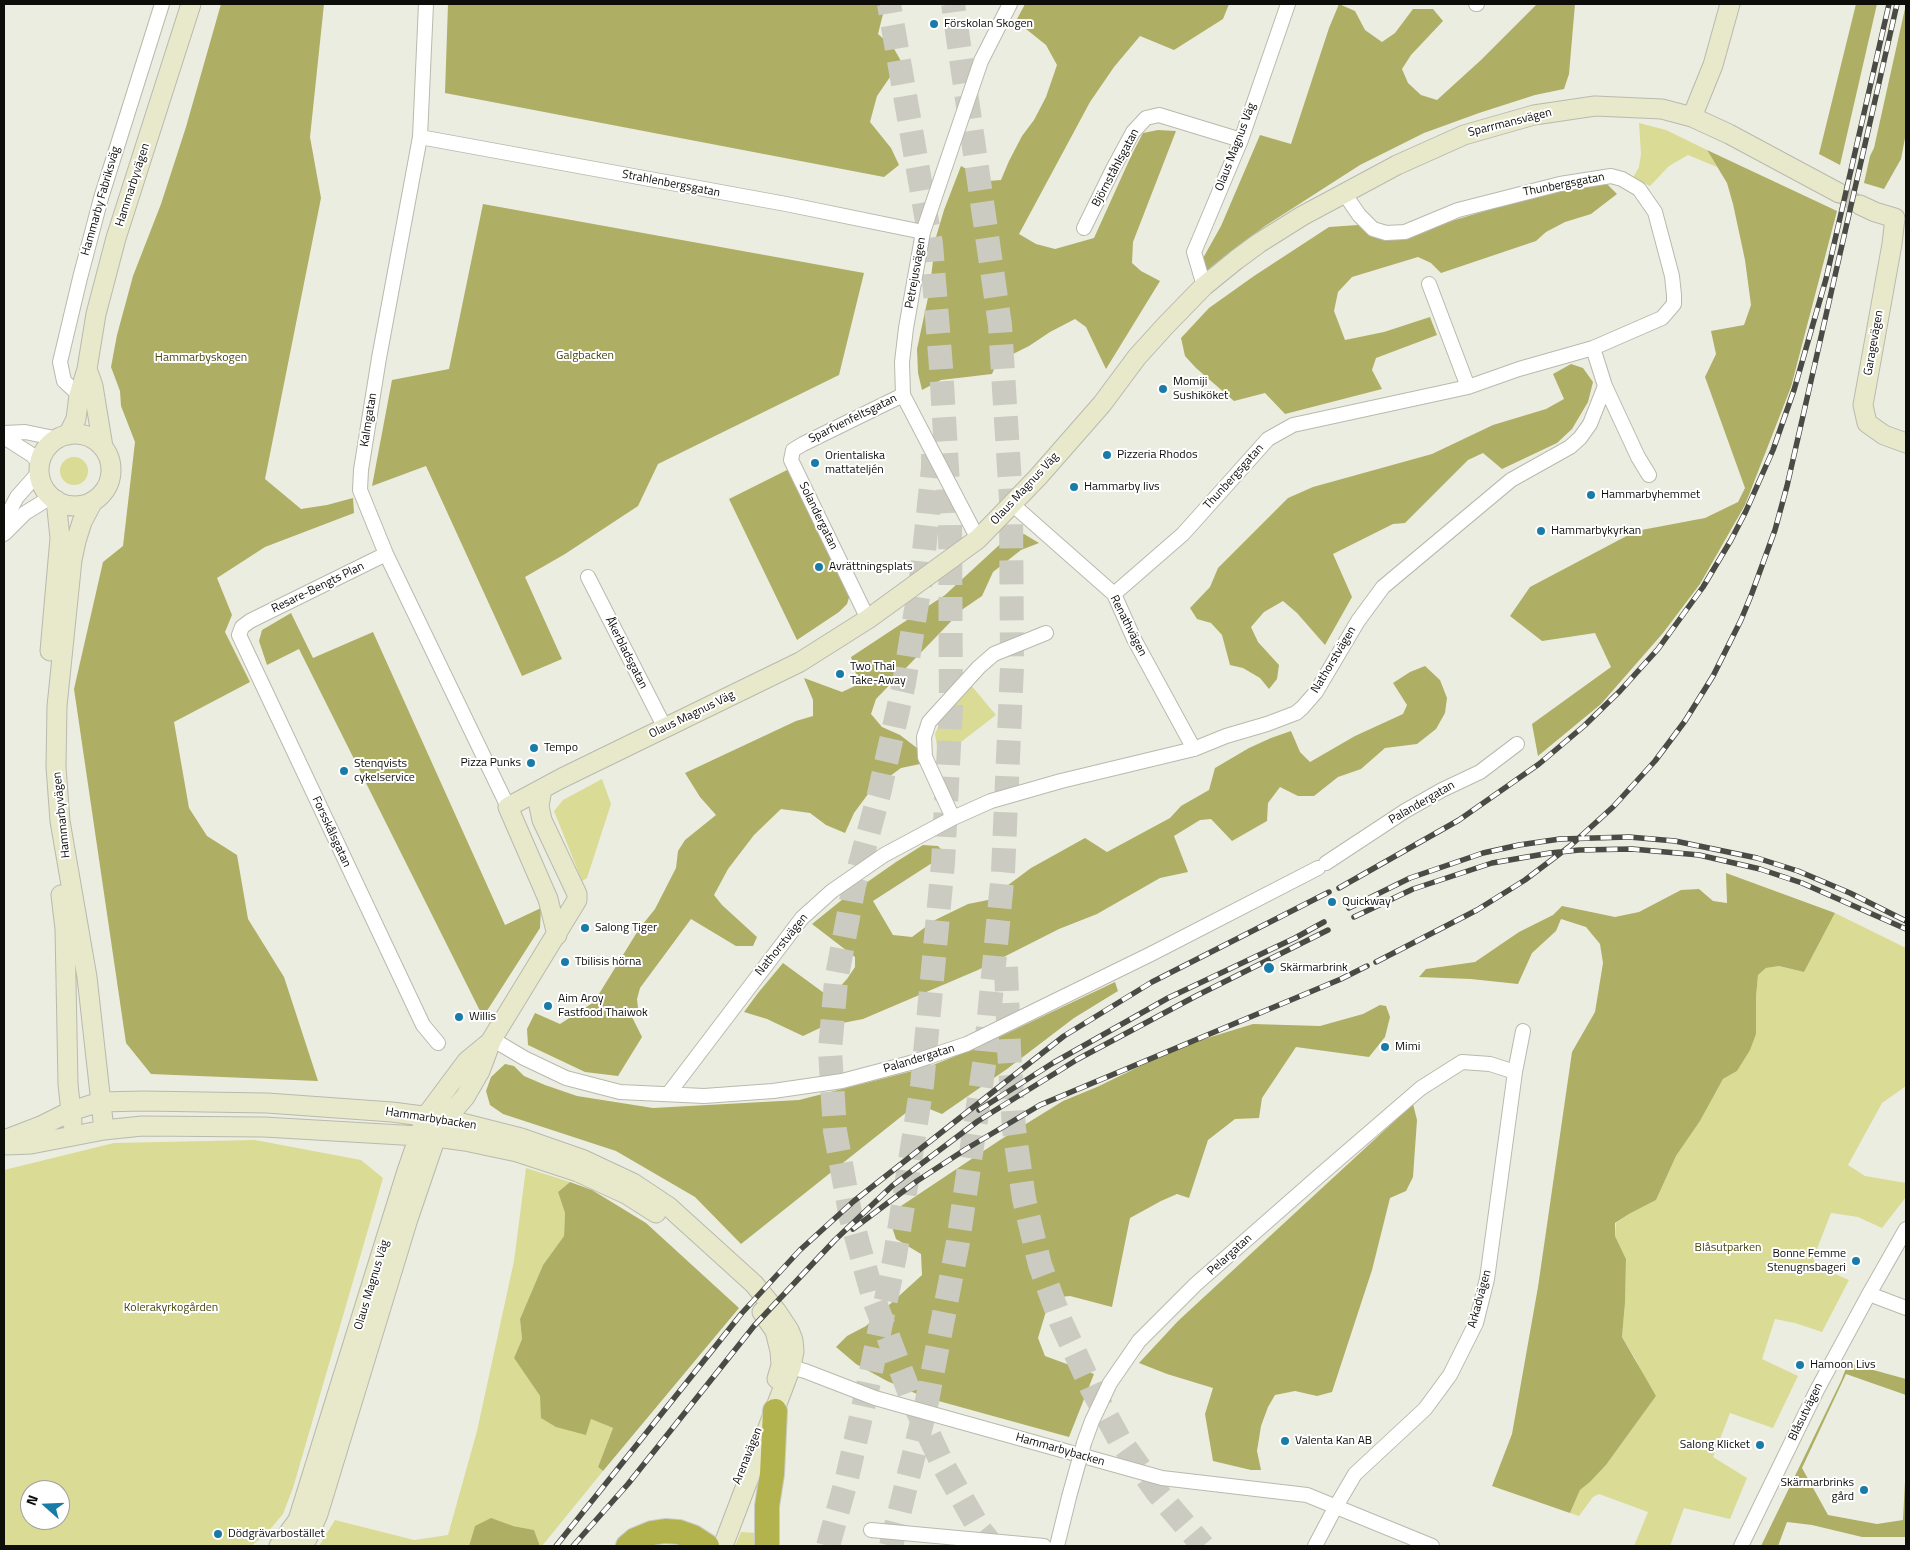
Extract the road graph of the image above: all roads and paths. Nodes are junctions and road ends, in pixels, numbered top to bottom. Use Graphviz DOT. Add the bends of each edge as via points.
graph roads {
  1 [pos="162,4"];
  2 [pos="191,4"];
  3 [pos="426,4"];
  4 [pos="1010,4"];
  5 [pos="1288,4"];
  6 [pos="1730,4"];
  7 [pos="1692,117"];
  8 [pos="420,137"];
  9 [pos="1241,140"];
  10 [pos="1839,192"];
  11 [pos="1344,193"];
  12 [pos="1860,204"];
  13 [pos="1900,220"];
  14 [pos="1084,228"];
  15 [pos="922,232"];
  16 [pos="1429,284"];
  17 [pos="1204,286"];
  18 [pos="1593,348"];
  19 [pos="87,368"];
  20 [pos="1605,386"];
  21 [pos="1468,387"];
  22 [pos="904,394"];
  23 [pos="79,395"];
  24 [pos="4,433"];
  25 [pos="4,437"];
  26 [pos="63,437"];
  27 [pos="1906,443"];
  28 [pos="803,444"];
  29 [pos="102,447"];
  30 [pos="40,467"];
  31 [pos="1650,475"];
  32 [pos="54,499"];
  33 [pos="93,501"];
  34 [pos="1012,504"];
  35 [pos="4,528"];
  36 [pos="4,534"];
  37 [pos="978,539"];
  38 [pos="386,554"];
  39 [pos="588,577"];
  40 [pos="1114,594"];
  41 [pos="868,619"];
  42 [pos="250,621"];
  43 [pos="1046,633"];
  44 [pos="665,728"];
  45 [pos="1517,744"];
  46 [pos="1194,749"];
  47 [pos="542,789"];
  48 [pos="508,807"];
  49 [pos="954,818"];
  50 [pos="557,935"];
  51 [pos="1523,1031"];
  52 [pos="492,1040"];
  53 [pos="438,1043"];
  54 [pos="1511,1071"];
  55 [pos="669,1093"];
  56 [pos="100,1102"];
  57 [pos="71,1111"];
  58 [pos="426,1116"];
  59 [pos="446,1119"];
  60 [pos="104,1130"];
  61 [pos="74,1135"];
  62 [pos="427,1138"];
  63 [pos="4,1140"];
  64 [pos="4,1145"];
  65 [pos="1906,1229"];
  66 [pos="1869,1294"];
  67 [pos="1906,1308"];
  68 [pos="786,1366"];
  69 [pos="775,1411"];
  70 [pos="1334,1508"];
  71 [pos="871,1530"];
  72 [pos="279,1546"];
  73 [pos="301,1546"];
  74 [pos="628,1546"];
  75 [pos="707,1546"];
  76 [pos="711,1546"];
  77 [pos="723,1546"];
  78 [pos="767,1546"];
  79 [pos="1044,1546"];
  80 [pos="1057,1546"];
  81 [pos="1315,1546"];
  82 [pos="1432,1546"];
  83 [pos="1741,1546"];
  1 -- 23 [label="street, Hammarby Fabriksväg" via="101,198 60,362 64,381"];
  2 -- 19 [label="main road, Hammarbyvägen" via="116,238 96,314"];
  3 -- 8 [label="street, Kalmgatan"];
  4 -- 15 [label="street, Petrejusvägen" via="981,61"];
  5 -- 9 [label="street, Olaus Magnus Väg"];
  6 -- 7 [label="main road" via="1713,66"];
  7 -- 10 [label="main road, Sparrmansvägen"];
  7 -- 11 [label="main road, Sparrmansvägen" via="1662,109 1595,106 1534,115 1464,134"];
  8 -- 15 [label="street, Strahlenbergsgatan"];
  8 -- 38 [label="street, Kalmgatan" via="361,470 360,490"];
  9 -- 14 [label="street, Björnståhlsgatan" via="1158,115 1146,118 1133,132"];
  9 -- 17 [label="street, Olaus Magnus Väg" via="1194,252"];
  11 -- 17 [label="main road, Sparrmansvägen" via="1259,243"];
  11 -- 18 [label="street, Thunbergsgatan" via="1373,229 1386,233 1406,232 1458,210 1560,184 1611,176 1639,189 1655,212 1672,276 1674,304 1662,318"];
  12 -- 13 [label="main road"];
  13 -- 27 [label="main road, Garagevägen" via="1892,244 1862,405 1867,423 1884,435"];
  15 -- 22 [label="street, Petrejusvägen" via="902,362"];
  16 -- 21 [label="street"];
  17 -- 34 [label="main road, Olaus Magnus Väg" via="1139,354 1102,404"];
  18 -- 20 [label="street"];
  18 -- 21 [label="street, Thunbergsgatan"];
  19 -- 23 [label="main road, Hammarbyvägen"];
  19 -- 29 [label="main road, Hammarbyvägen" via="93,386"];
  20 -- 31 [label="street" via="1638,457"];
  20 -- 46 [label="street, Nathorstvägen" via="1590,424 1570,447 1511,480 1383,587 1358,621 1316,692 1302,708"];
  21 -- 40 [label="street, Thunbergsgatan" via="1293,425 1268,439 1183,534"];
  22 -- 28 [label="street, Sparfvenfeltsgatan"];
  22 -- 37 [label="street, Petrejusvägen"];
  23 -- 26 [label="main road, Hammarbyvägen" via="76,419"];
  24 -- 26 [label="street"];
  25 -- 30 [label="street" via="32,455"];
  26 -- 29 [label="main road" via="87,436"];
  26 -- 30 [label="main road, Hammarbyvägen" via="47,450"];
  28 -- 41 [label="street, Solandergatan" via="793,450 791,460"];
  29 -- 33 [label="main road, Hammarbyvägen" via="110,461 111,476"];
  30 -- 32 [label="main road, Hammarbyvägen" via="41,480"];
  30 -- 35 [label="street" via="17,497"];
  32 -- 33 [label="main road" via="75,506"];
  32 -- 36 [label="street" via="25,513"];
  32 -- 57 [label="main road, Hammarbyvägen" via="60,538 46,706 47,765 65,929"];
  33 -- 56 [label="main road, Hammarbyvägen" via="76,541 72,560 57,706 56,768 60,821 87,978"];
  34 -- 37 [label="main road, Olaus Magnus Väg"];
  34 -- 40 [label="street, Renathvägen"];
  37 -- 41 [label="main road, Olaus Magnus Väg"];
  38 -- 42 [label="street, Resare-Bengts Plan"];
  38 -- 48 [label="street, Kalmgatan"];
  39 -- 44 [label="street, Åkerbladsgatan"];
  40 -- 46 [label="street, Renathvägen" via="1134,639"];
  41 -- 44 [label="main road, Olaus Magnus Väg" via="800,662"];
  42 -- 53 [label="street, Forsskålsgatan" via="242,627 239,635 423,1025"];
  43 -- 49 [label="street" via="994,654 929,722 924,737 925,757"];
  44 -- 47 [label="main road, Olaus Magnus Väg"];
  45 -- 55 [label="street, Palandergatan" via="1480,772 1405,811 1322,866 967,1044 842,1081 753,1093 704,1096"];
  46 -- 49 [label="street, Nathorstvägen" via="991,801"];
  47 -- 48 [label="main road, Olaus Magnus Väg"];
  47 -- 50 [label="main road, Olaus Magnus Väg" via="539,806 542,820 578,894"];
  48 -- 50 [label="main road" via="548,899"];
  49 -- 55 [label="street, Nathorstvägen" via="877,859 802,918"];
  50 -- 52 [label="main road, Olaus Magnus Väg"];
  51 -- 54 [label="street, Arkadvägen"];
  52 -- 55 [label="street, Palandergatan" via="566,1078 620,1092"];
  52 -- 58 [label="main road, Olaus Magnus Väg" via="467,1061"];
  52 -- 59 [label="main road, Olaus Magnus Väg" via="465,1097"];
  54 -- 70 [label="street, Arkadvägen" via="1487,1279 1476,1323 1450,1375 1425,1409 1355,1474"];
  54 -- 80 [label="street, Pelargatan, bridge" via="1490,1064 1462,1062 1422,1088 1234,1251 1140,1340 1110,1383 1092,1420 1078,1459"];
  56 -- 57 [label="main road, Hammarbybacken"];
  56 -- 58 [label="main road, Hammarbybacken" via="267,1103"];
  56 -- 60 [label="main road, Hammarbyvägen"];
  57 -- 61 [label="main road, Hammarbyvägen"];
  57 -- 63 [label="main road, Hammarbybacken"];
  58 -- 59 [label="main road, Hammarbybacken"];
  58 -- 62 [label="main road, Olaus Magnus Väg"];
  59 -- 62 [label="main road, Olaus Magnus Väg"];
  59 -- 68 [label="main road, Hammarbybacken" via="521,1138 584,1160 633,1183 669,1207 754,1284 777,1312 793,1340 794,1352"];
  60 -- 61 [label="main road, Hammarbybacken"];
  60 -- 62 [label="main road, Hammarbybacken" via="142,1126 264,1127"];
  61 -- 64 [label="main road, Hammarbybacken" via="31,1144"];
  62 -- 68 [label="main road, Hammarbybacken" via="465,1141 517,1152 578,1172 626,1194 661,1217 746,1292 775,1331"];
  62 -- 72 [label="main road, Olaus Magnus Väg" via="298,1520"];
  62 -- 73 [label="main road, Olaus Magnus Väg" via="408,1218 318,1514"];
  65 -- 66 [label="street, Blåsutvägen"];
  66 -- 67 [label="street"];
  66 -- 83 [label="street, Blåsutvägen" via="1817,1390"];
  68 -- 69 [label="main road, Arenavägen"];
  68 -- 70 [label="street, Hammarbybacken" via="875,1398 1162,1478 1307,1495"];
  68 -- 76 [label="main road, Arenavägen"];
  69 -- 77 [label="main road, Arenavägen"];
  69 -- 78 [label="highway"];
  70 -- 81 [label="street, Arkadvägen"];
  70 -- 82 [label="street, Hammarbybacken"];
  71 -- 79 [label="street"];
  74 -- 75 [label="highway" via="635,1540 665,1530 693,1537"];
}
